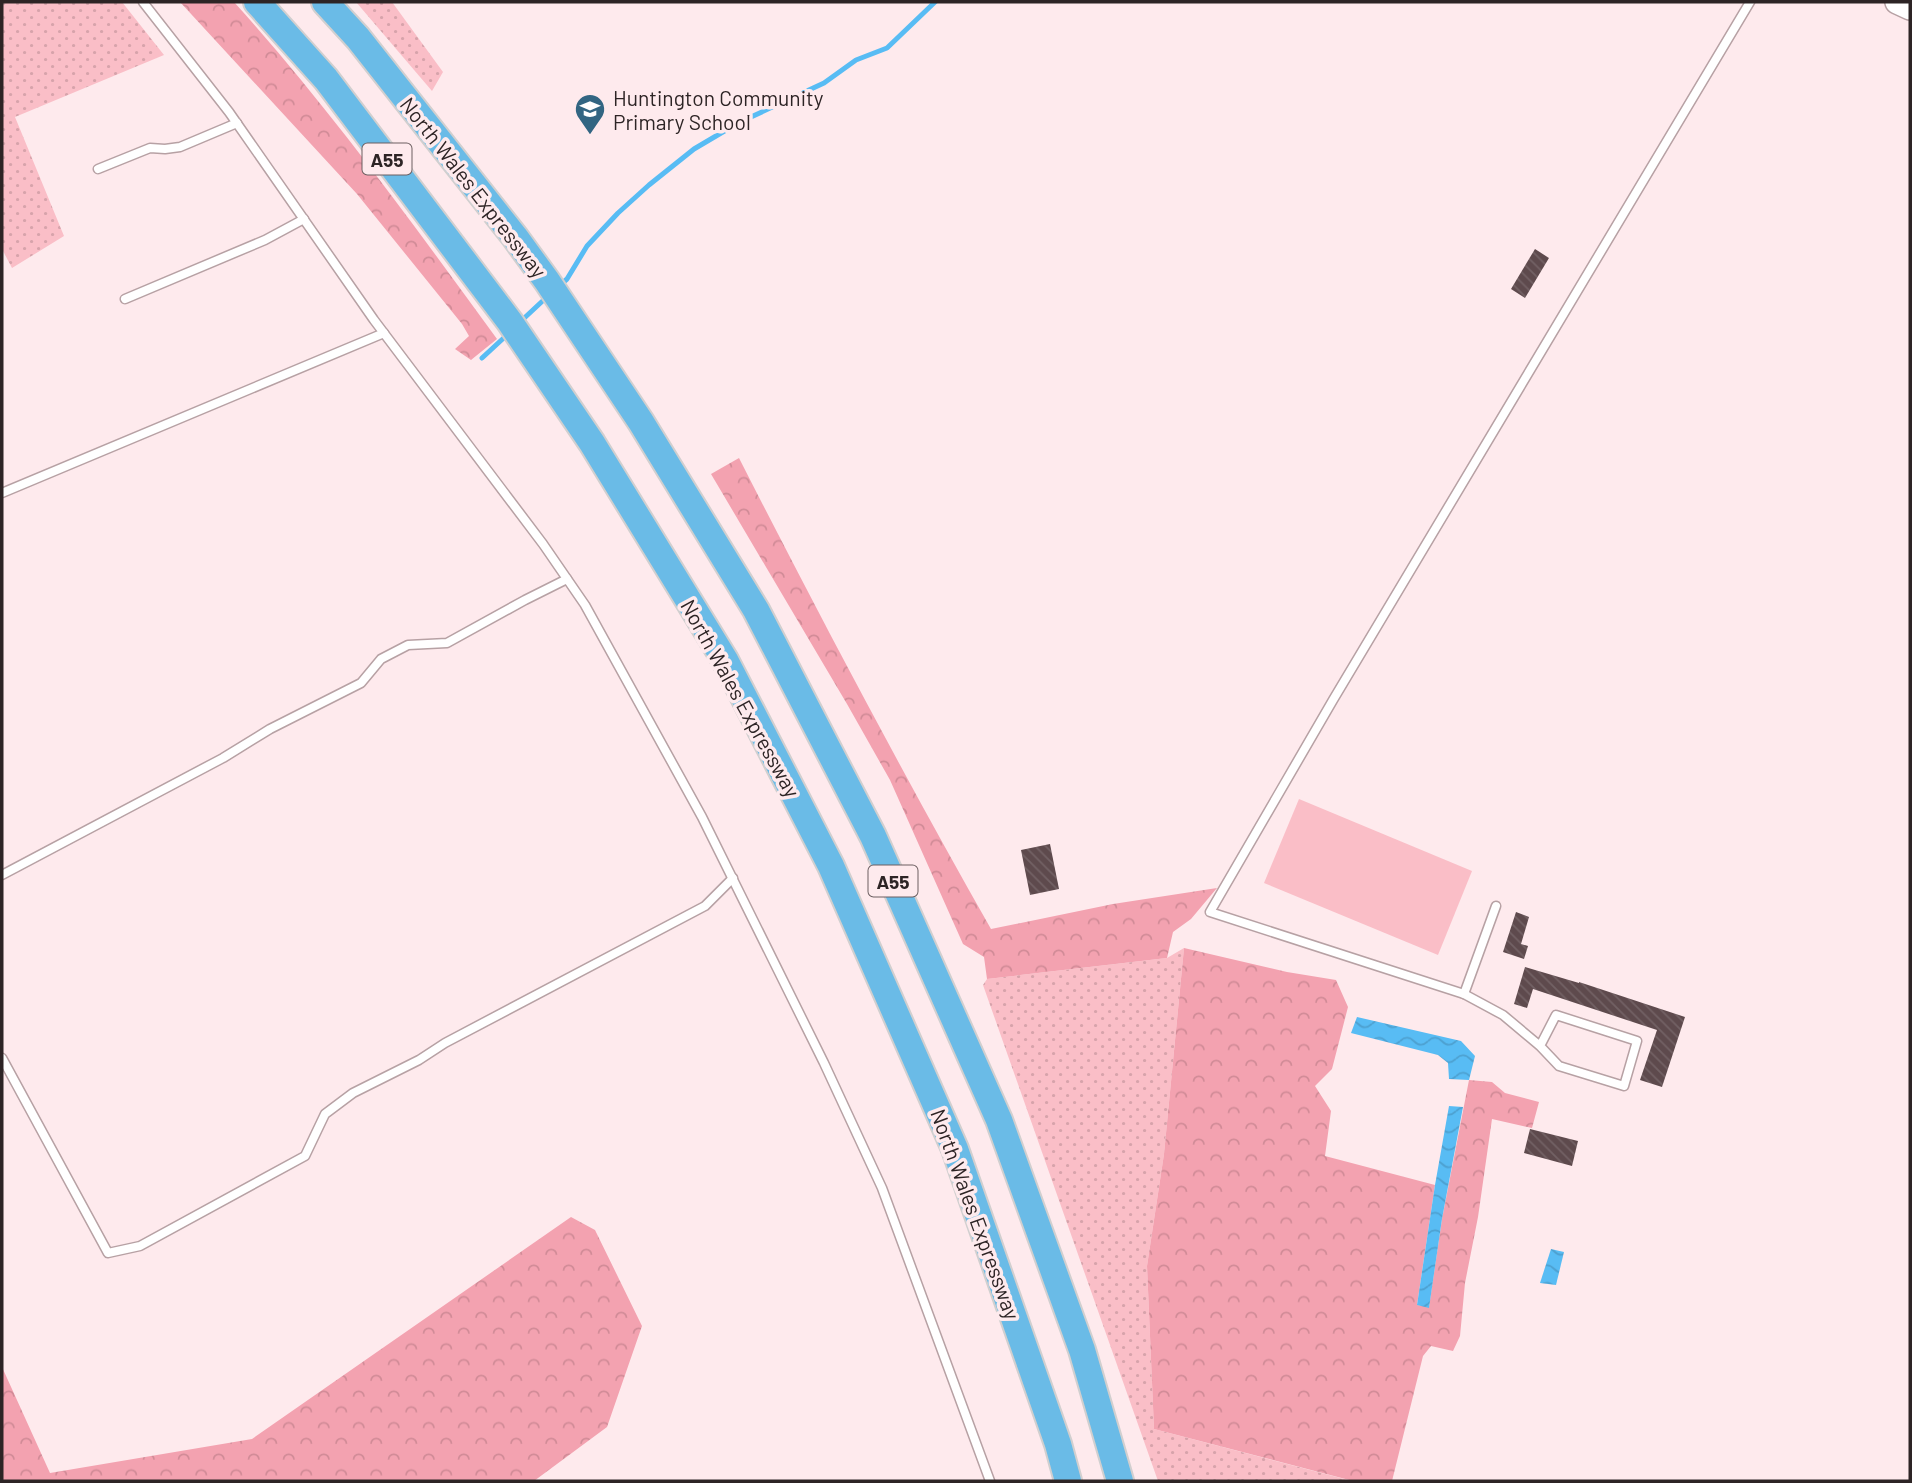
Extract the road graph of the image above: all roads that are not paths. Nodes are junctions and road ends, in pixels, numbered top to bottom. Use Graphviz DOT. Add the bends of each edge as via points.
graph roads {
  1 [pos="143,2"];
  2 [pos="257,2"];
  3 [pos="325,2"];
  4 [pos="1750,2"];
  5 [pos="1897,2"];
  6 [pos="1910,8"];
  7 [pos="237,123"];
  8 [pos="98,169"];
  9 [pos="304,219"];
  10 [pos="125,299"];
  11 [pos="384,333"];
  12 [pos="2,493"];
  13 [pos="567,579"];
  14 [pos="2,875"];
  15 [pos="733,878"];
  16 [pos="1496,906"];
  17 [pos="1464,994"];
  18 [pos="1540,1046"];
  19 [pos="2,1058"];
  20 [pos="990,1481"];
  21 [pos="1068,1481"];
  22 [pos="1120,1481"];
  1 -- 7 [label="lane"];
  2 -- 21 [label="highway, North Wales Expressway / A55" via="326,79 510,322 592,443 725,660 831,866 955,1149"];
  3 -- 22 [label="highway, North Wales Expressway / A55" via="547,281 641,422 756,610 873,836 999,1120 1082,1350"];
  4 -- 17 [label="lane" via="1210,912"];
  5 -- 6 [label="main road"];
  7 -- 8 [label="lane" via="180,147 150,148"];
  7 -- 9 [label="lane"];
  9 -- 10 [label="lane"];
  9 -- 11 [label="lane"];
  11 -- 12 [label="lane"];
  11 -- 13 [label="lane"];
  13 -- 14 [label="lane" via="447,643 408,645 381,659 360,683"];
  13 -- 15 [label="lane"];
  15 -- 19 [label="lane" via="705,906 353,1093 326,1114 305,1156 140,1246 108,1253"];
  15 -- 20 [label="lane" via="882,1188"];
  16 -- 17 [label="lane"];
  17 -- 18 [label="lane" via="1503,1015"];
  18 -- 18 [label="lane" via="1559,1066 1624,1086 1637,1041 1556,1015"];
}
